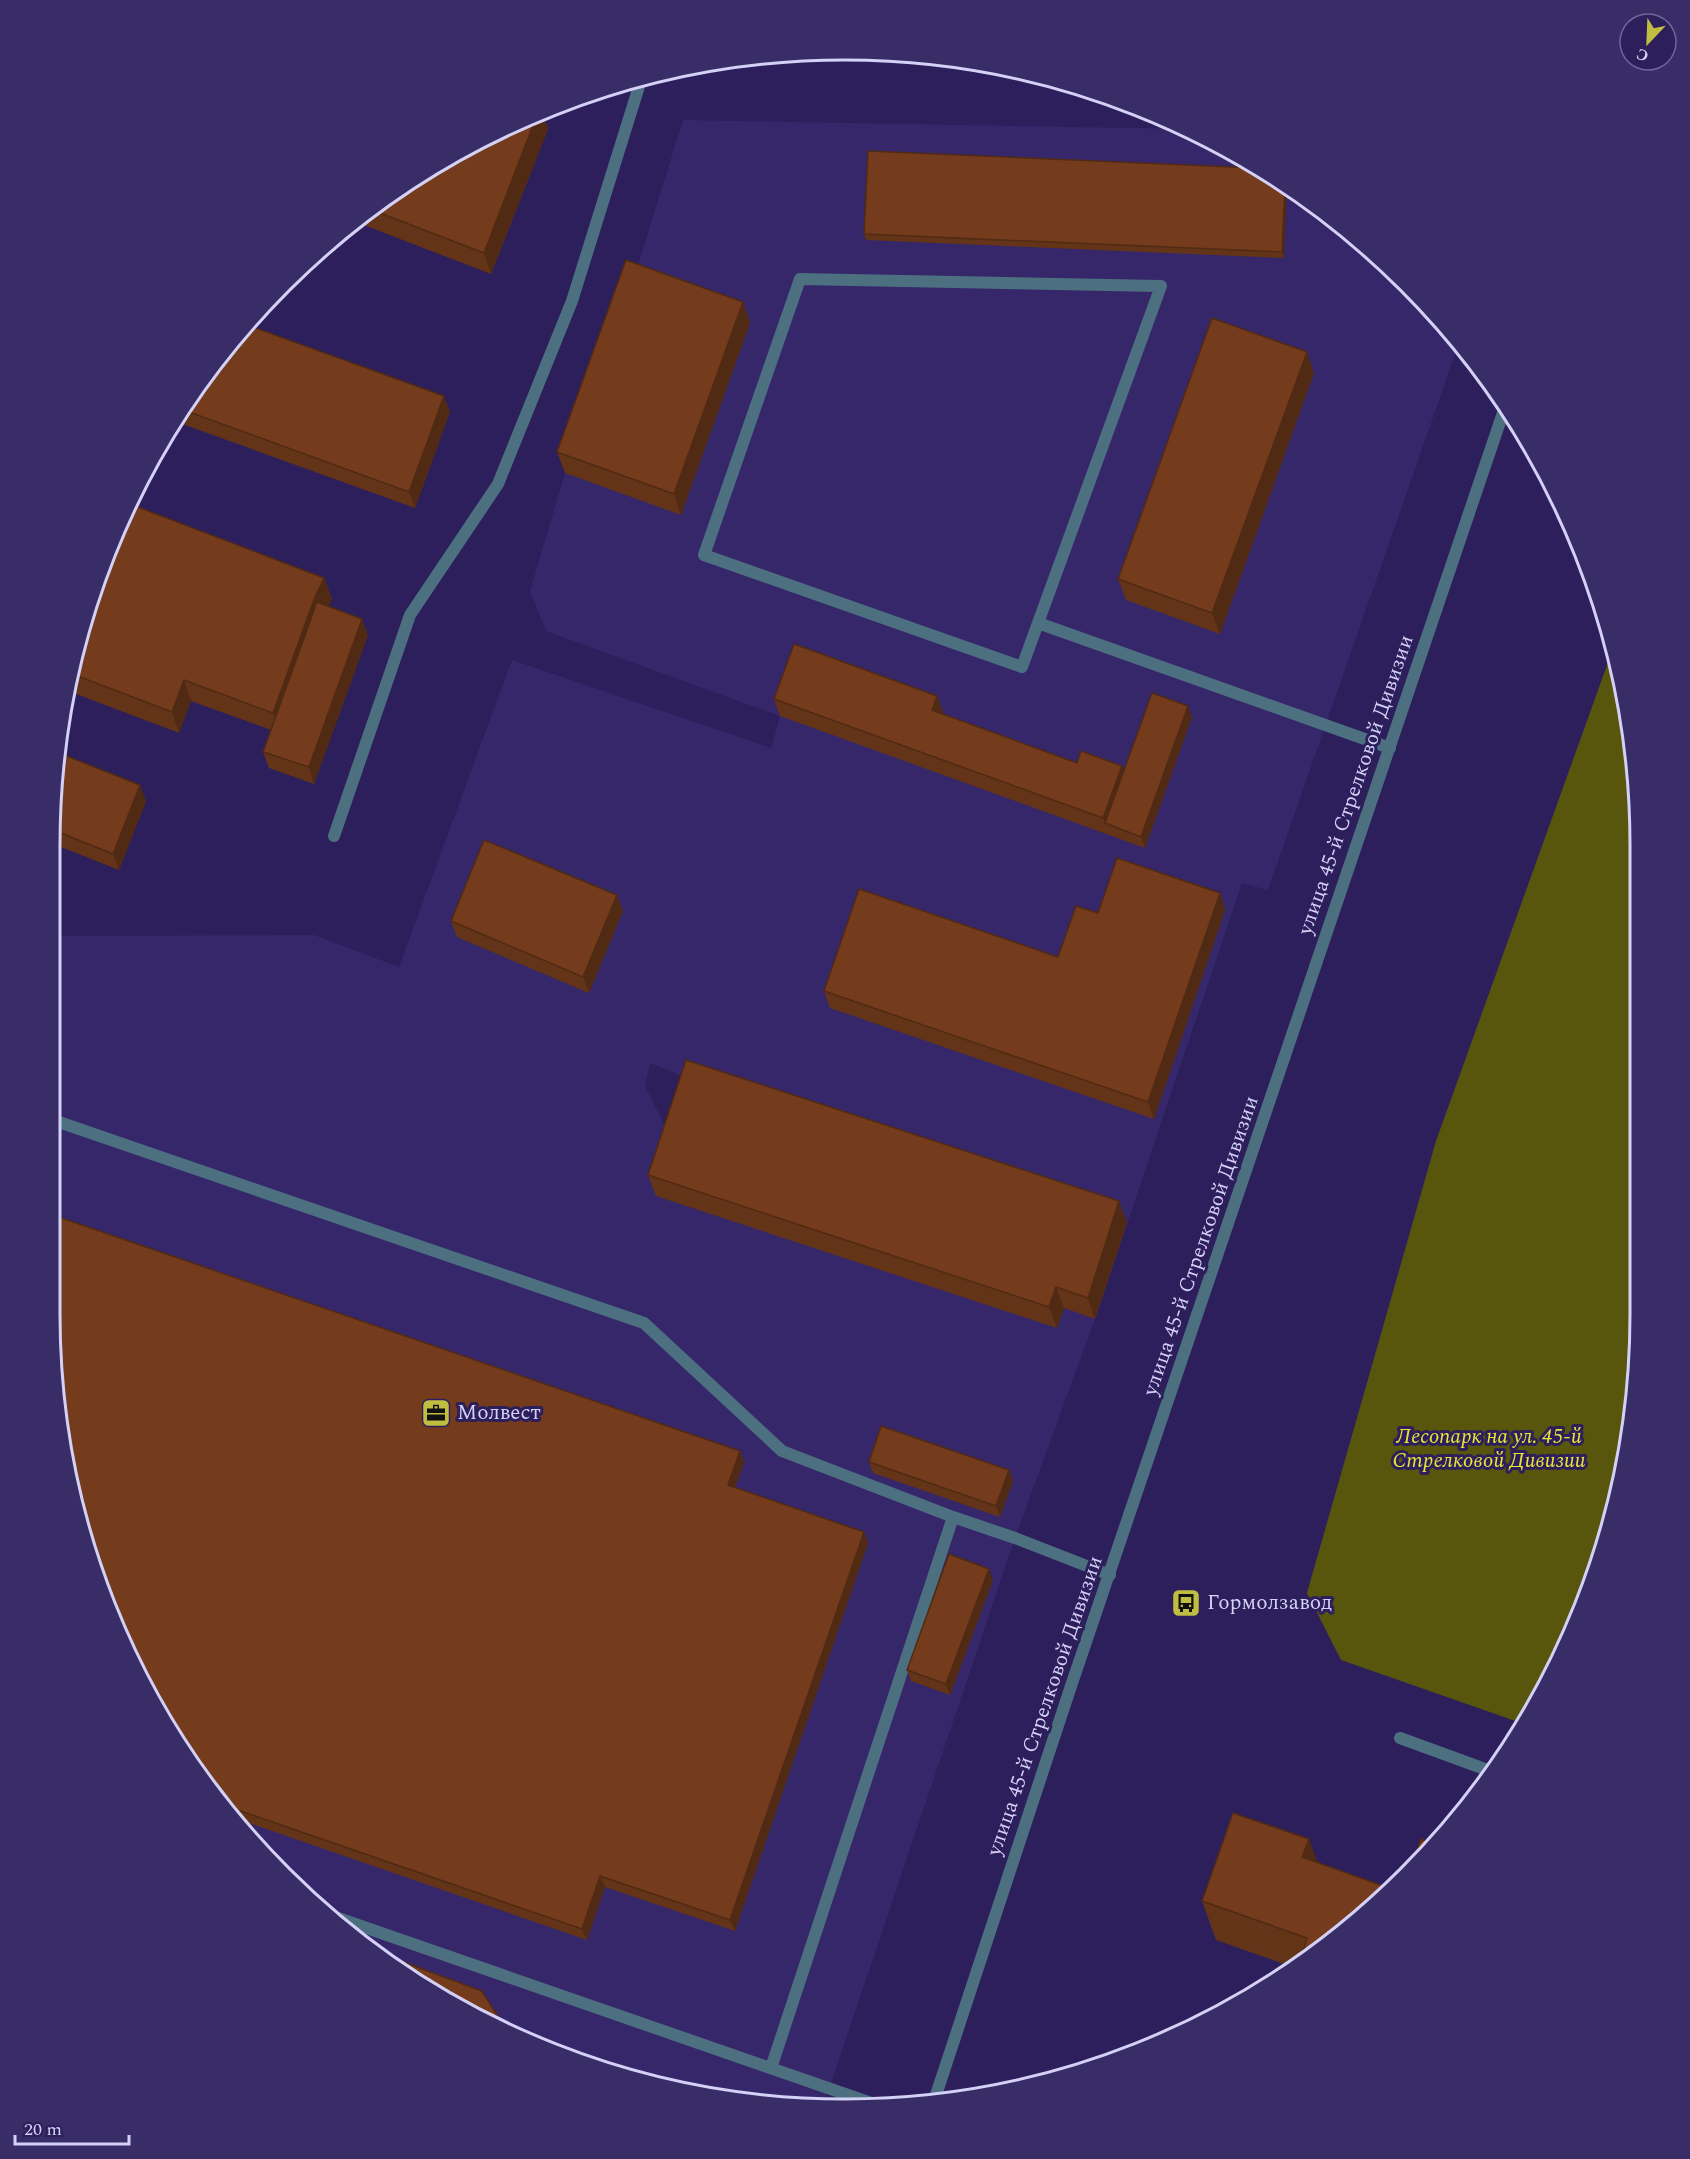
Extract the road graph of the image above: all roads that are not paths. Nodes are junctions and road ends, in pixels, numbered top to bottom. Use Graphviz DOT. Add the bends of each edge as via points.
graph roads {
  1 [pos="638,88"];
  2 [pos="1502,416"];
  3 [pos="1038,623"];
  4 [pos="1390,748"];
  5 [pos="334,836"];
  6 [pos="60,1122"];
  7 [pos="953,1517"];
  8 [pos="1110,1575"];
  9 [pos="1400,1738"];
  10 [pos="1485,1769"];
  11 [pos="348,1922"];
  12 [pos="771,2068"];
  13 [pos="937,2093"];
  14 [pos="858,2098"];
  1 -- 5 [label="street" via="572,301 498,484 410,615"];
  2 -- 4 [label="street, улица 45-й Стрелковой Дивизии"];
  3 -- 3 [label="street" via="1022,667 704,555 800,279 1161,286"];
  3 -- 4 [label="street"];
  4 -- 8 [label="street, улица 45-й Стрелковой Дивизии"];
  6 -- 7 [label="street" via="644,1323 782,1451"];
  7 -- 8 [label="street"];
  7 -- 12 [label="street"];
  8 -- 13 [label="street, улица 45-й Стрелковой Дивизии"];
  9 -- 10 [label="street"];
  11 -- 12 [label="street"];
  12 -- 14 [label="street"];
}
